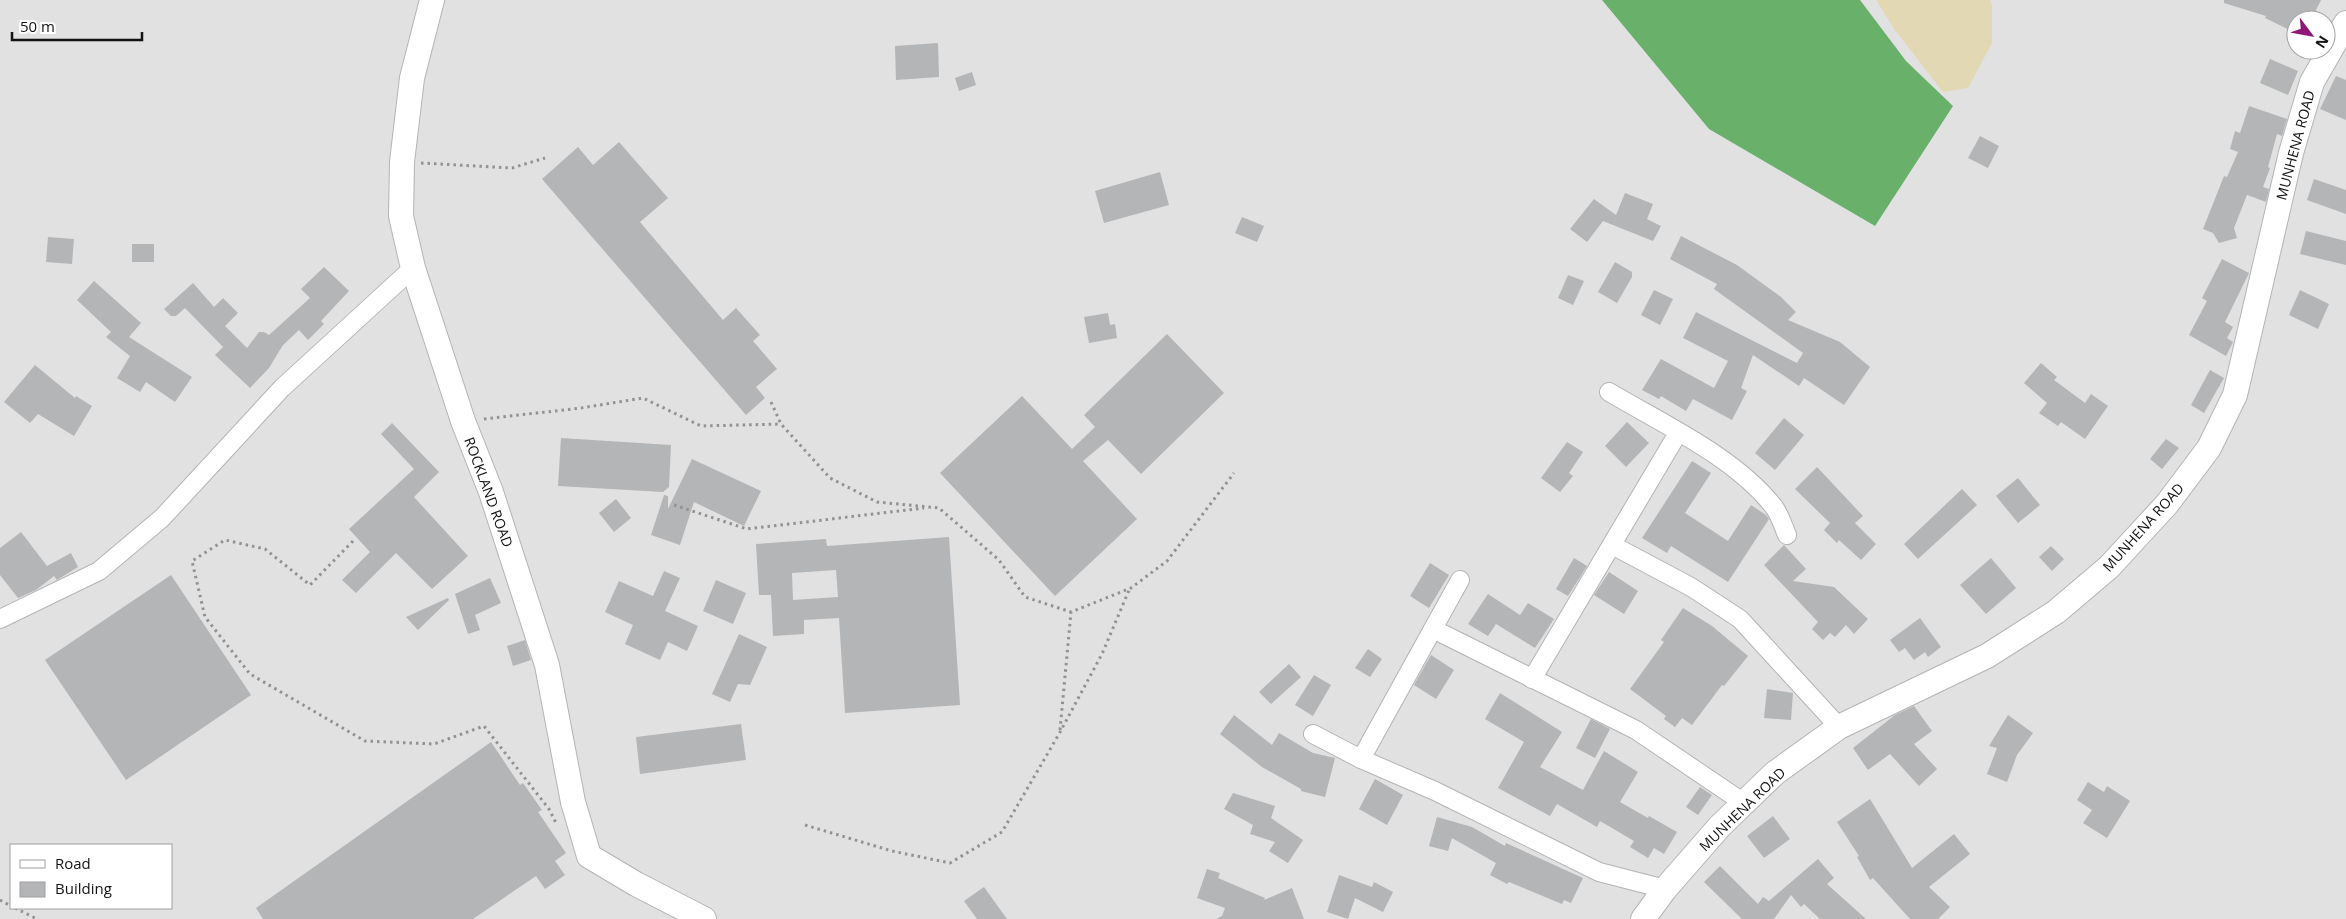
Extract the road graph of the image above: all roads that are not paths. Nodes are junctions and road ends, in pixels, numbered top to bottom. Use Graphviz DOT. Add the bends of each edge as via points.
graph roads {
  1 [pos="432,0"];
  2 [pos="2346,22"];
  3 [pos="413,268"];
  4 [pos="1609,392"];
  5 [pos="1678,434"];
  6 [pos="1787,535"];
  7 [pos="1612,545"];
  8 [pos="1460,580"];
  9 [pos="0,619"];
  10 [pos="1433,629"];
  11 [pos="1532,679"];
  12 [pos="1839,727"];
  13 [pos="1313,734"];
  14 [pos="1360,759"];
  15 [pos="1744,803"];
  16 [pos="1665,889"];
  17 [pos="704,919"];
  18 [pos="1643,919"];
  1 -- 3 [label="street, ROCKLAND ROAD" via="412,78 402,162 401,216"];
  2 -- 12 [label="street, MUNHENA ROAD" via="2312,82 2291,153 2236,395 2209,448 2167,504 2110,567 2056,612 1987,656"];
  3 -- 9 [label="street" via="282,388 162,518 99,571"];
  3 -- 17 [label="street, ROCKLAND ROAD" via="547,665 573,802 590,856"];
  4 -- 5 [label="street"];
  5 -- 6 [label="street" via="1722,459 1751,482 1775,509"];
  5 -- 7 [label="street"];
  7 -- 11 [label="street"];
  7 -- 12 [label="street" via="1691,587 1740,619"];
  8 -- 10 [label="street"];
  10 -- 11 [label="street"];
  10 -- 14 [label="street"];
  11 -- 15 [label="street" via="1636,730"];
  12 -- 15 [label="street, MUNHENA ROAD" via="1775,773"];
  13 -- 14 [label="street"];
  14 -- 16 [label="street" via="1435,791 1599,872"];
  15 -- 16 [label="street, MUNHENA ROAD"];
  16 -- 18 [label="street, MUNHENA ROAD"];
}
